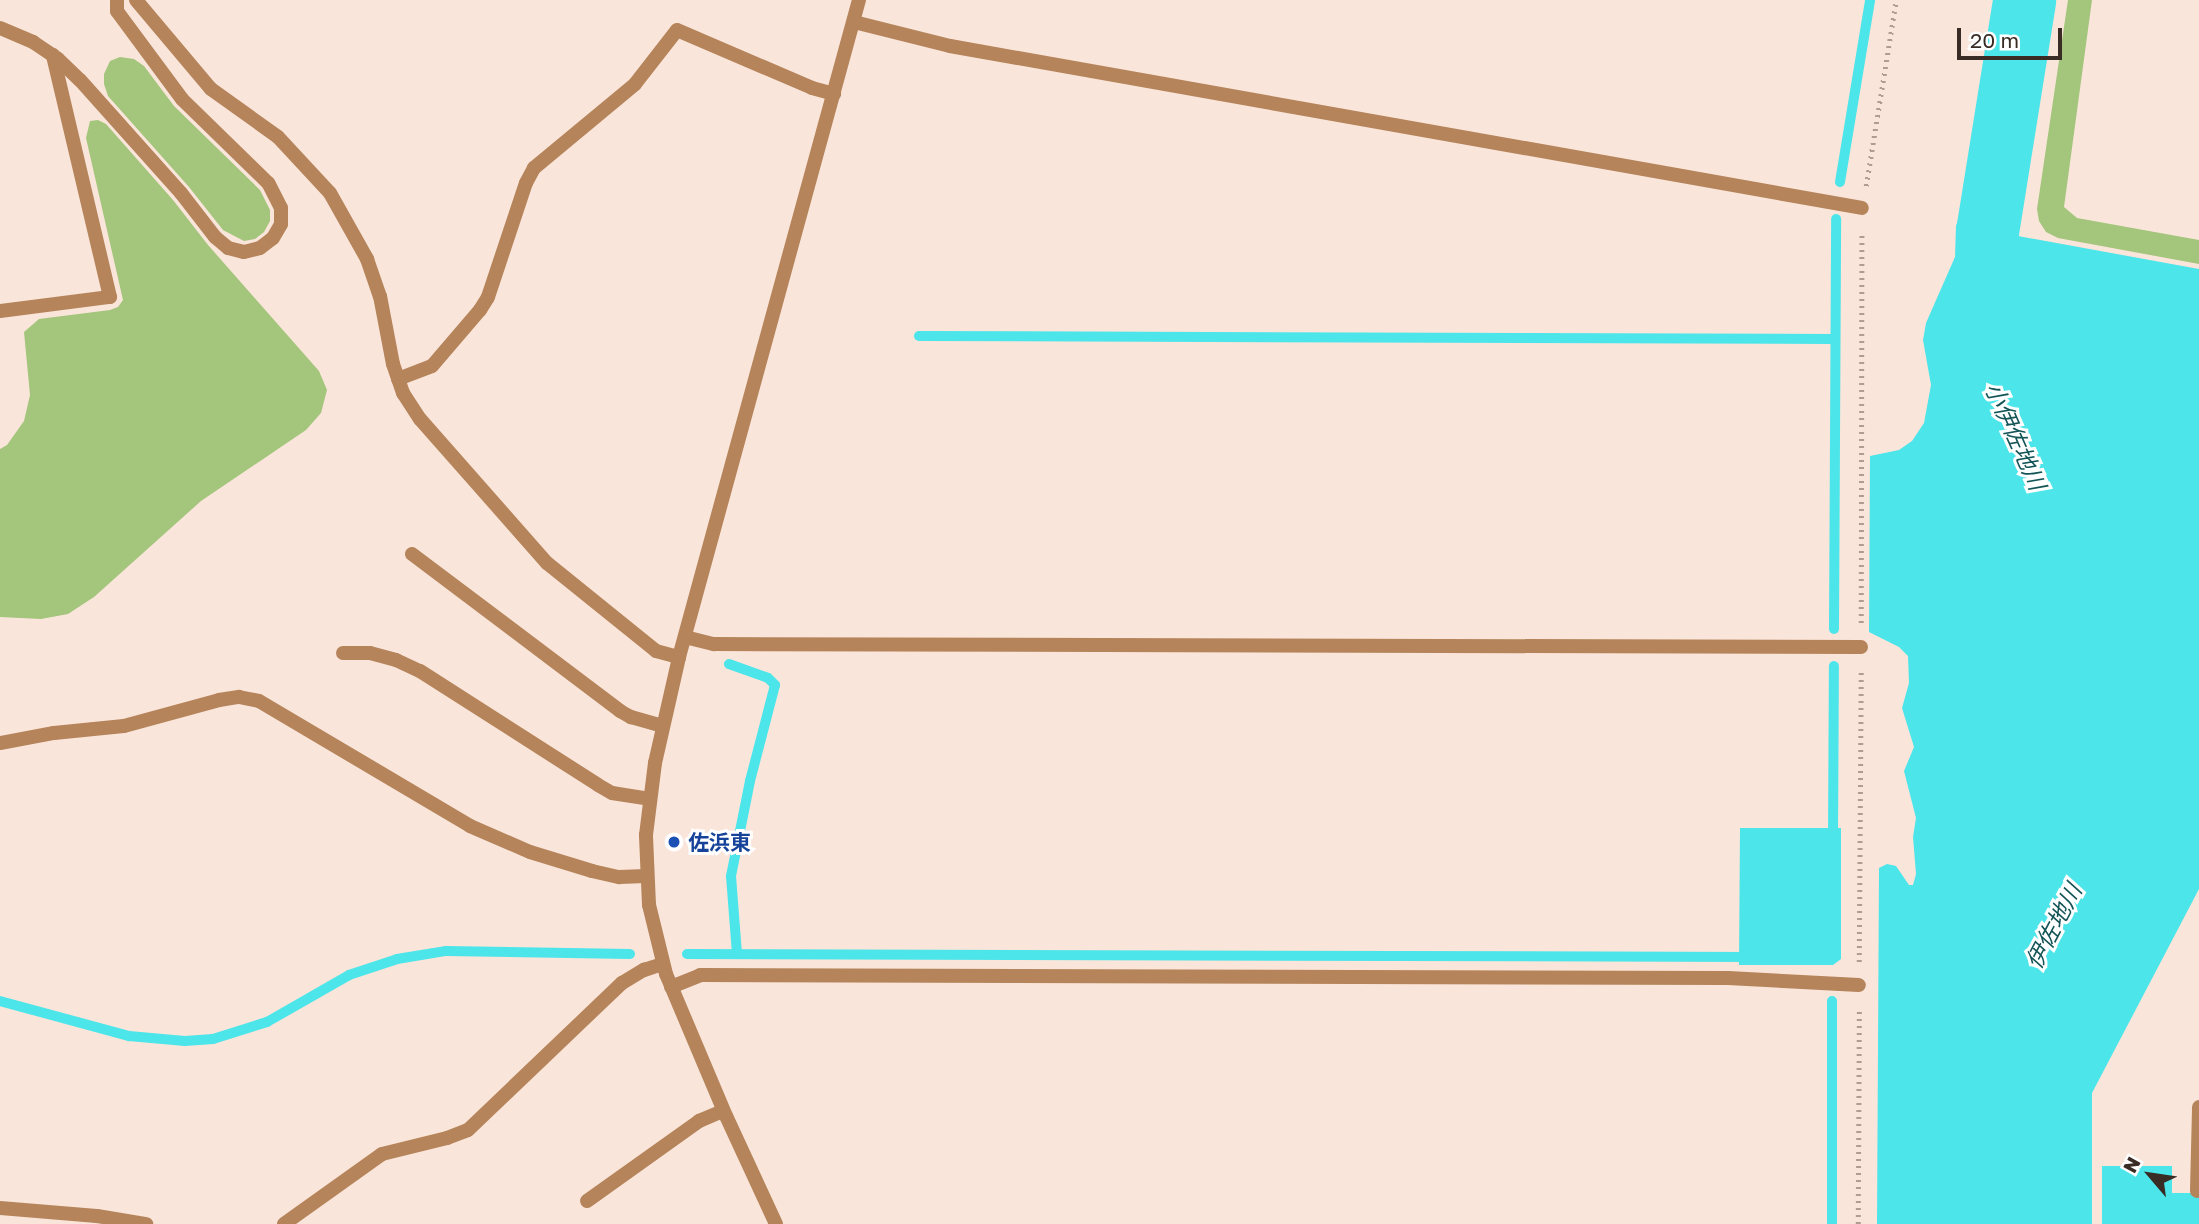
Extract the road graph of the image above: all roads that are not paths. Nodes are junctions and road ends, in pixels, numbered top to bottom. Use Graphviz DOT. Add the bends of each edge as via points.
graph roads {
  1 [pos="117,0"];
  2 [pos="136,0"];
  3 [pos="859,0"];
  4 [pos="854,22"];
  5 [pos="0,28"];
  6 [pos="53,55"];
  7 [pos="834,94"];
  8 [pos="1862,208"];
  9 [pos="0,312"];
  10 [pos="398,379"];
  11 [pos="412,554"];
  12 [pos="685,636"];
  13 [pos="1861,647"];
  14 [pos="343,653"];
  15 [pos="679,657"];
  16 [pos="663,726"];
  17 [pos="0,743"];
  18 [pos="650,799"];
  19 [pos="646,876"];
  20 [pos="662,964"];
  21 [pos="1859,985"];
  22 [pos="671,987"];
  23 [pos="2199,1107"];
  24 [pos="723,1111"];
  25 [pos="2197,1191"];
  26 [pos="587,1201"];
  27 [pos="0,1208"];
  28 [pos="146,1224"];
  29 [pos="284,1224"];
  30 [pos="776,1224"];
  1 -- 6 [label="street" via="117,11 182,99 268,183 281,208 281,224 273,238 244,252 228,248 106,108"];
  2 -- 10 [label="street" via="211,89 278,136 330,192 367,259"];
  3 -- 4 [label="street"];
  4 -- 7 [label="street"];
  4 -- 8 [label="street" via="950,46"];
  5 -- 6 [label="street"];
  6 -- 9 [label="street" via="110,297"];
  7 -- 10 [label="street" via="677,30 635,84 534,168 480,310 432,366"];
  7 -- 12 [label="street"];
  10 -- 15 [label="street" via="420,419 547,563 656,651"];
  11 -- 16 [label="street" via="620,711"];
  12 -- 13 [label="street" via="728,645"];
  12 -- 15 [label="street"];
  14 -- 18 [label="street" via="370,653 420,671 612,793"];
  15 -- 16 [label="street"];
  16 -- 18 [label="street"];
  17 -- 19 [label="street" via="124,726 219,700 259,701 470,826 530,852 592,871"];
  18 -- 19 [label="street"];
  19 -- 20 [label="street"];
  20 -- 22 [label="street"];
  20 -- 29 [label="street" via="622,983 468,1129 382,1154"];
  21 -- 22 [label="street" via="1728,978 700,975"];
  22 -- 24 [label="street"];
  23 -- 25 [label="street"];
  24 -- 26 [label="street" via="699,1121"];
  24 -- 30 [label="street"];
  27 -- 28 [label="street"];
}
